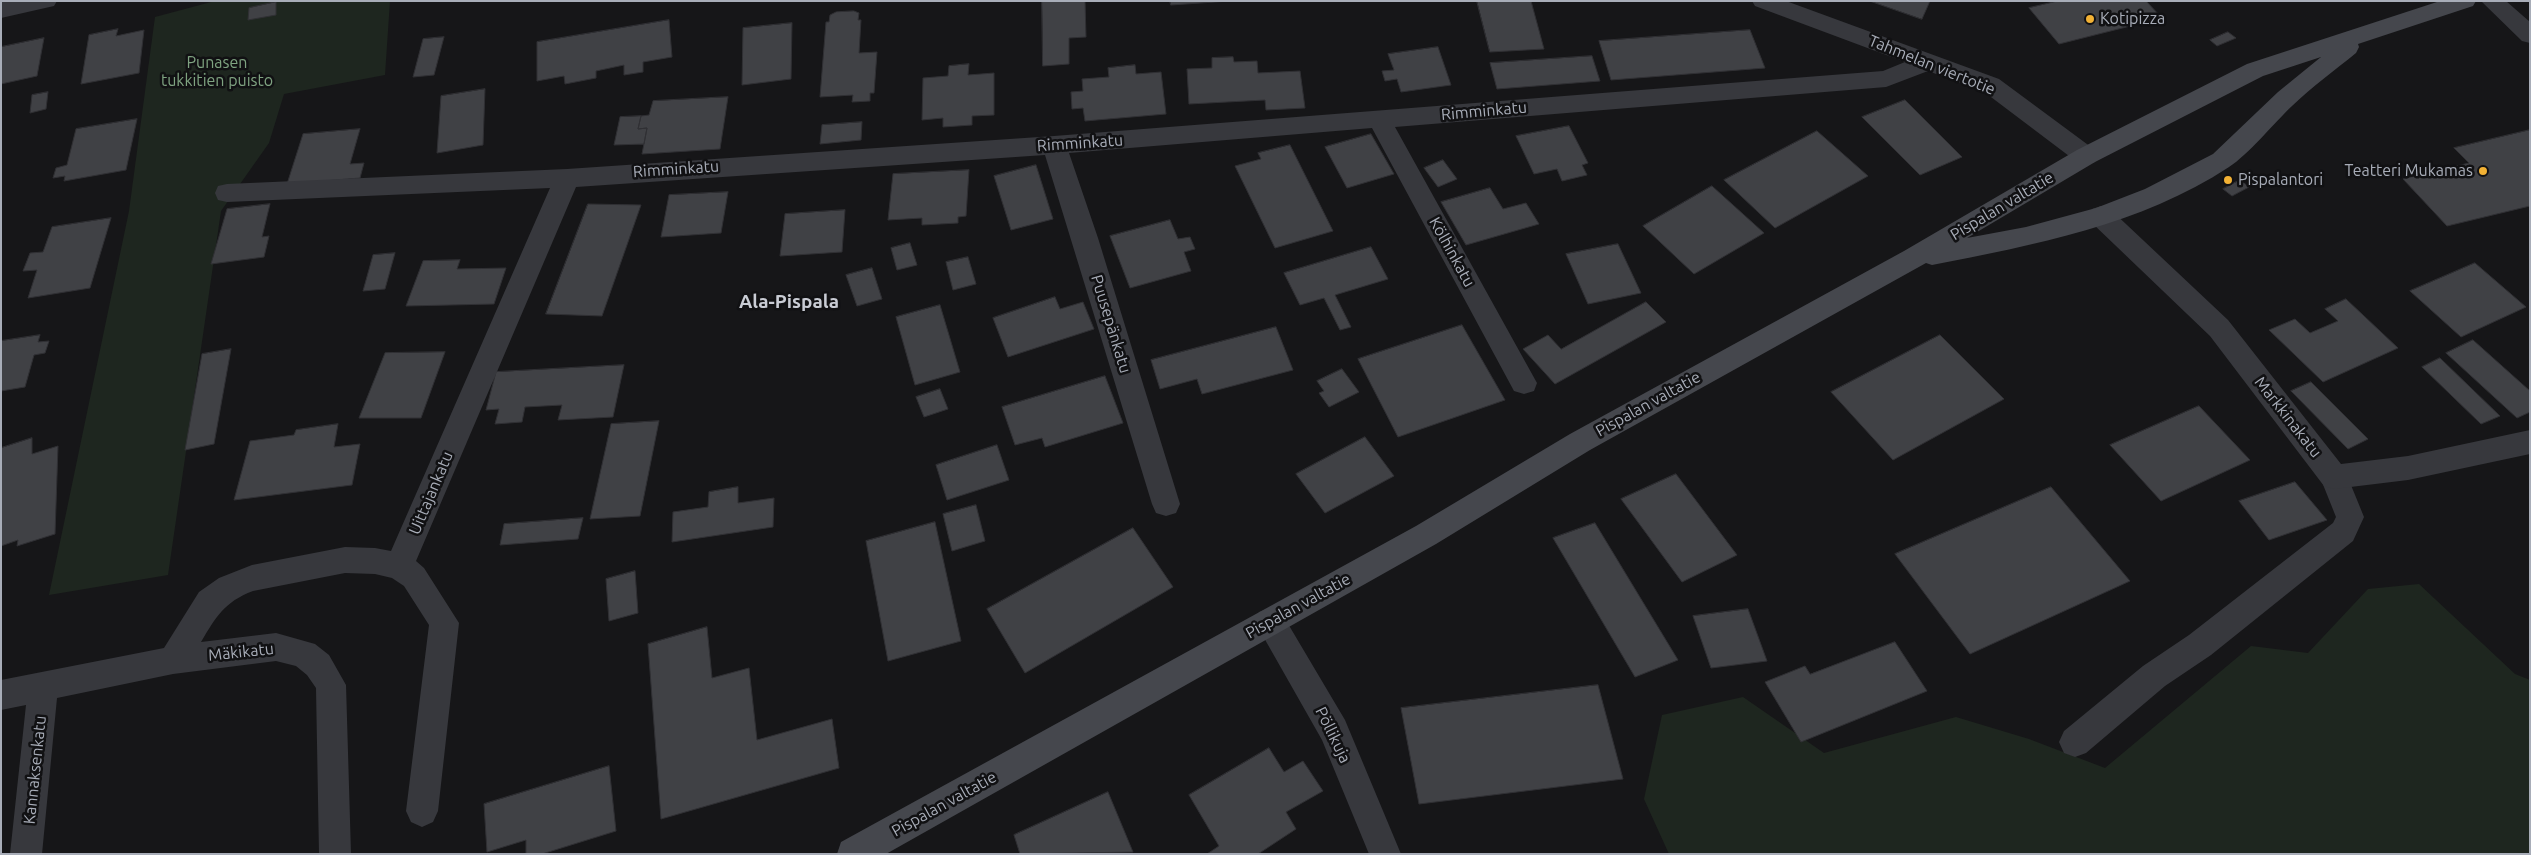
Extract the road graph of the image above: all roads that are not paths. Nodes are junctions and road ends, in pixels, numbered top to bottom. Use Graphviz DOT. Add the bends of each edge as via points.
graph roads {
  1 [pos="46,1"];
  2 [pos="1762,1"];
  3 [pos="2465,1"];
  4 [pos="2492,1"];
  5 [pos="7,7"];
  6 [pos="2530,34"];
  7 [pos="2359,37"];
  8 [pos="1929,61"];
  9 [pos="1379,120"];
  10 [pos="1054,145"];
  11 [pos="2086,156"];
  12 [pos="567,178"];
  13 [pos="227,193"];
  14 [pos="2101,216"];
  15 [pos="1913,258"];
  16 [pos="1524,383"];
  17 [pos="2530,442"];
  18 [pos="2334,477"];
  19 [pos="1166,504"];
  20 [pos="399,566"];
  21 [pos="1270,622"];
  22 [pos="173,660"];
  23 [pos="43,686"];
  24 [pos="1,695"];
  25 [pos="2075,742"];
  26 [pos="422,811"];
  27 [pos="26,854"];
  28 [pos="335,854"];
  29 [pos="853,854"];
  30 [pos="1385,854"];
  1 -- 5 [label="street"];
  2 -- 8 [label="street, Tahmelan viertotie"];
  3 -- 7 [label="main road, Pispalan valtatie"];
  4 -- 6 [label="street"];
  7 -- 11 [label="main road, Pispalan valtatie" via="2255,70"];
  7 -- 14 [label="main road" via="2286,98 2222,160 2154,196"];
  8 -- 9 [label="street, Rimminkatu" via="1886,79"];
  8 -- 11 [label="street, Tahmelan viertotie" via="1990,85"];
  9 -- 10 [label="street, Rimminkatu"];
  9 -- 16 [label="street, Kölhinkatu"];
  10 -- 12 [label="street, Rimminkatu"];
  10 -- 19 [label="street, Puusepänkatu"];
  11 -- 15 [label="main road, Pispalan valtatie"];
  12 -- 13 [label="street, Rimminkatu"];
  12 -- 20 [label="street, Uittajankatu"];
  14 -- 15 [label="main road" via="2026,237"];
  14 -- 18 [label="street, Markkinakatu" via="2219,328"];
  15 -- 21 [label="main road, Pispalan valtatie" via="1580,442 1426,535"];
  17 -- 18 [label="street" via="2408,468"];
  18 -- 25 [label="street, Markkinakatu" via="2350,517 2343,532 2200,645 2154,676"];
  20 -- 22 [label="street" via="345,560 252,578 228,587 209,602"];
  20 -- 26 [label="street" via="414,577 444,623"];
  21 -- 29 [label="main road, Pispalan valtatie"];
  21 -- 30 [label="street, Pöllikuja" via="1334,731"];
  22 -- 23 [label="street, Mäkikatu"];
  22 -- 28 [label="street, Mäkikatu" via="276,647 304,654 318,665 331,685"];
  23 -- 24 [label="street, Mäkikatu"];
  23 -- 27 [label="street, Kannaksenkatu"];
}
